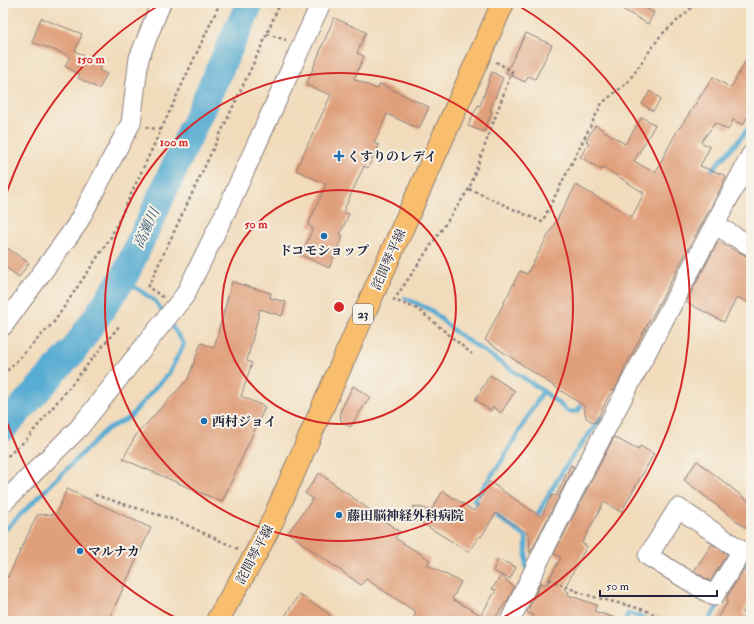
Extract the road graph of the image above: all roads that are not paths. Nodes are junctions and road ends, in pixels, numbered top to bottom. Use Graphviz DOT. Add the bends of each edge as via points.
graph roads {
  1 [pos="321,3"];
  2 [pos="503,3"];
  3 [pos="154,5"];
  4 [pos="751,155"];
  5 [pos="715,225"];
  6 [pos="751,246"];
  7 [pos="3,326"];
  8 [pos="3,503"];
  9 [pos="747,553"];
  10 [pos="217,621"];
  11 [pos="510,621"];
  1 -- 8 [label="street" via="185,295 78,428"];
  2 -- 10 [label="main road, 詫間琴平線 / 23" via="273,520"];
  3 -- 7 [label="street" via="139,58 131,123 76,226"];
  4 -- 5 [label="street"];
  5 -- 6 [label="street"];
  5 -- 11 [label="street" via="617,407"];
  9 -- 9 [label="street" via="678,508 648,556 714,596"];
}
